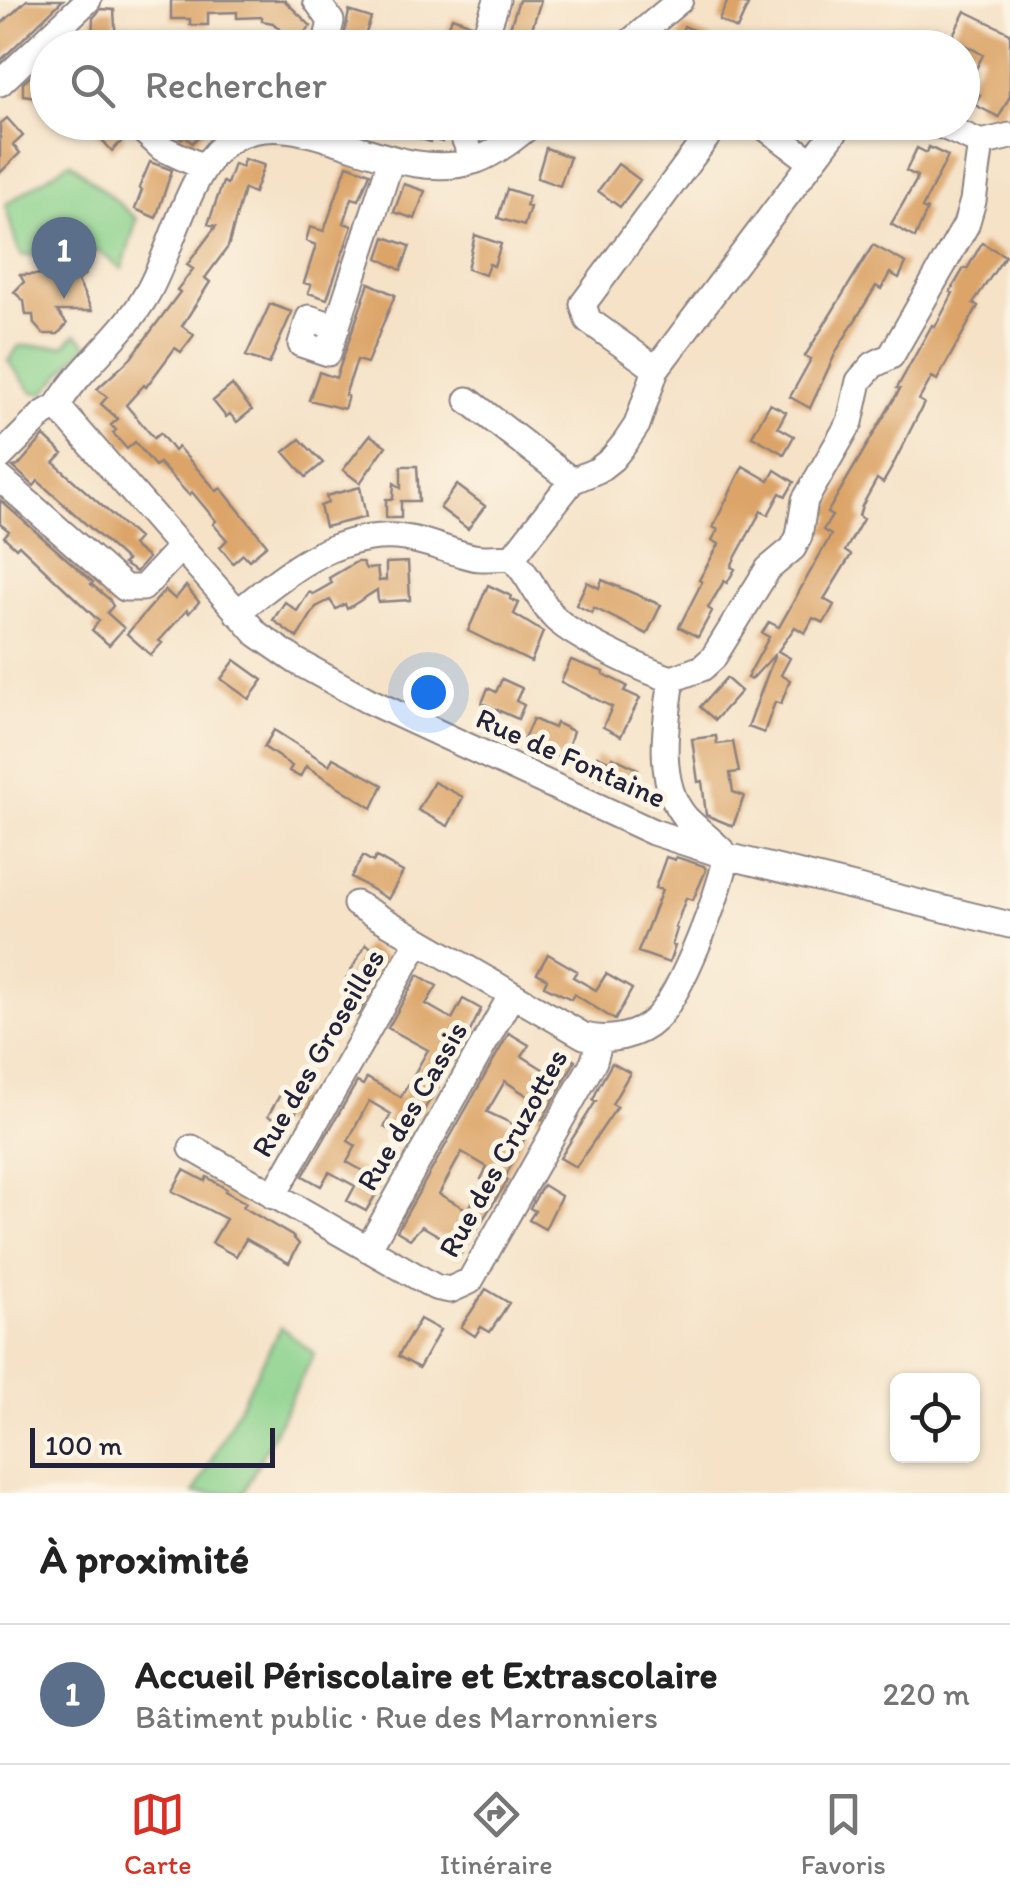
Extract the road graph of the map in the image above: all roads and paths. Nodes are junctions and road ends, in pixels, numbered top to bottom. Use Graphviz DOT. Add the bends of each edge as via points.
graph roads {
  1 [pos="88,0"];
  2 [pos="316,0"];
  3 [pos="497,0"];
  4 [pos="680,0"];
  5 [pos="650,12"];
  6 [pos="66,30"];
  7 [pos="329,30"];
  8 [pos="487,30"];
  9 [pos="30,61"];
  10 [pos="0,83"];
  11 [pos="1010,136"];
  12 [pos="153,140"];
  13 [pos="232,140"];
  14 [pos="337,140"];
  15 [pos="465,140"];
  16 [pos="510,140"];
  17 [pos="705,140"];
  18 [pos="782,140"];
  19 [pos="828,140"];
  20 [pos="975,140"];
  21 [pos="980,142"];
  22 [pos="392,160"];
  23 [pos="474,161"];
  24 [pos="812,162"];
  25 [pos="203,168"];
  26 [pos="337,327"];
  27 [pos="656,369"];
  28 [pos="468,400"];
  29 [pos="57,406"];
  30 [pos="0,457"];
  31 [pos="0,478"];
  32 [pos="572,481"];
  33 [pos="180,548"];
  34 [pos="512,558"];
  35 [pos="237,613"];
  36 [pos="672,679"];
  37 [pos="727,856"];
  38 [pos="356,904"];
  39 [pos="1010,925"];
  40 [pos="418,942"];
  41 [pos="512,996"];
  42 [pos="600,1040"];
  43 [pos="192,1148"];
  44 [pos="273,1196"];
  45 [pos="368,1249"];
  1 -- 6 [label="street"];
  2 -- 7 [label="street"];
  3 -- 8 [label="street"];
  4 -- 5 [label="street"];
  9 -- 10 [label="street"];
  11 -- 21 [label="street"];
  12 -- 25 [label="street"];
  13 -- 25 [label="street"];
  14 -- 22 [label="street"];
  15 -- 23 [label="street"];
  16 -- 23 [label="street"];
  17 -- 27 [label="street" via="582,304 588,320"];
  18 -- 24 [label="street"];
  19 -- 24 [label="street"];
  20 -- 21 [label="street"];
  21 -- 36 [label="street" via="966,225 890,356 859,381 850,422 805,500 793,548 768,569 714,658"];
  22 -- 23 [label="street" via="440,167"];
  22 -- 26 [label="street"];
  24 -- 27 [label="street"];
  25 -- 29 [label="street" via="147,295"];
  27 -- 32 [label="street" via="625,443 598,470"];
  28 -- 32 [label="street"];
  29 -- 30 [label="street"];
  29 -- 33 [label="street, Rue de Fontaine"];
  31 -- 33 [label="street" via="125,588 143,588"];
  32 -- 34 [label="street"];
  33 -- 35 [label="street, Rue de Fontaine"];
  34 -- 35 [label="street" via="473,557 396,538 360,540 309,559"];
  34 -- 36 [label="street" via="557,621"];
  35 -- 37 [label="street, Rue de Fontaine" via="296,661 367,700 636,824"];
  36 -- 37 [label="street" via="667,758 675,800"];
  37 -- 39 [label="street, Rue de Fontaine"];
  37 -- 42 [label="street" via="708,920 666,1007 646,1027"];
  38 -- 40 [label="street"];
  40 -- 41 [label="street"];
  40 -- 44 [label="street, Rue des Groseilles"];
  41 -- 42 [label="street"];
  41 -- 45 [label="street, Rue des Cassis"];
  42 -- 45 [label="street, Rue des Cruzottes" via="470,1281 436,1288"];
  43 -- 44 [label="street, Rue des Cruzottes"];
  44 -- 45 [label="street, Rue des Cruzottes"];
}
